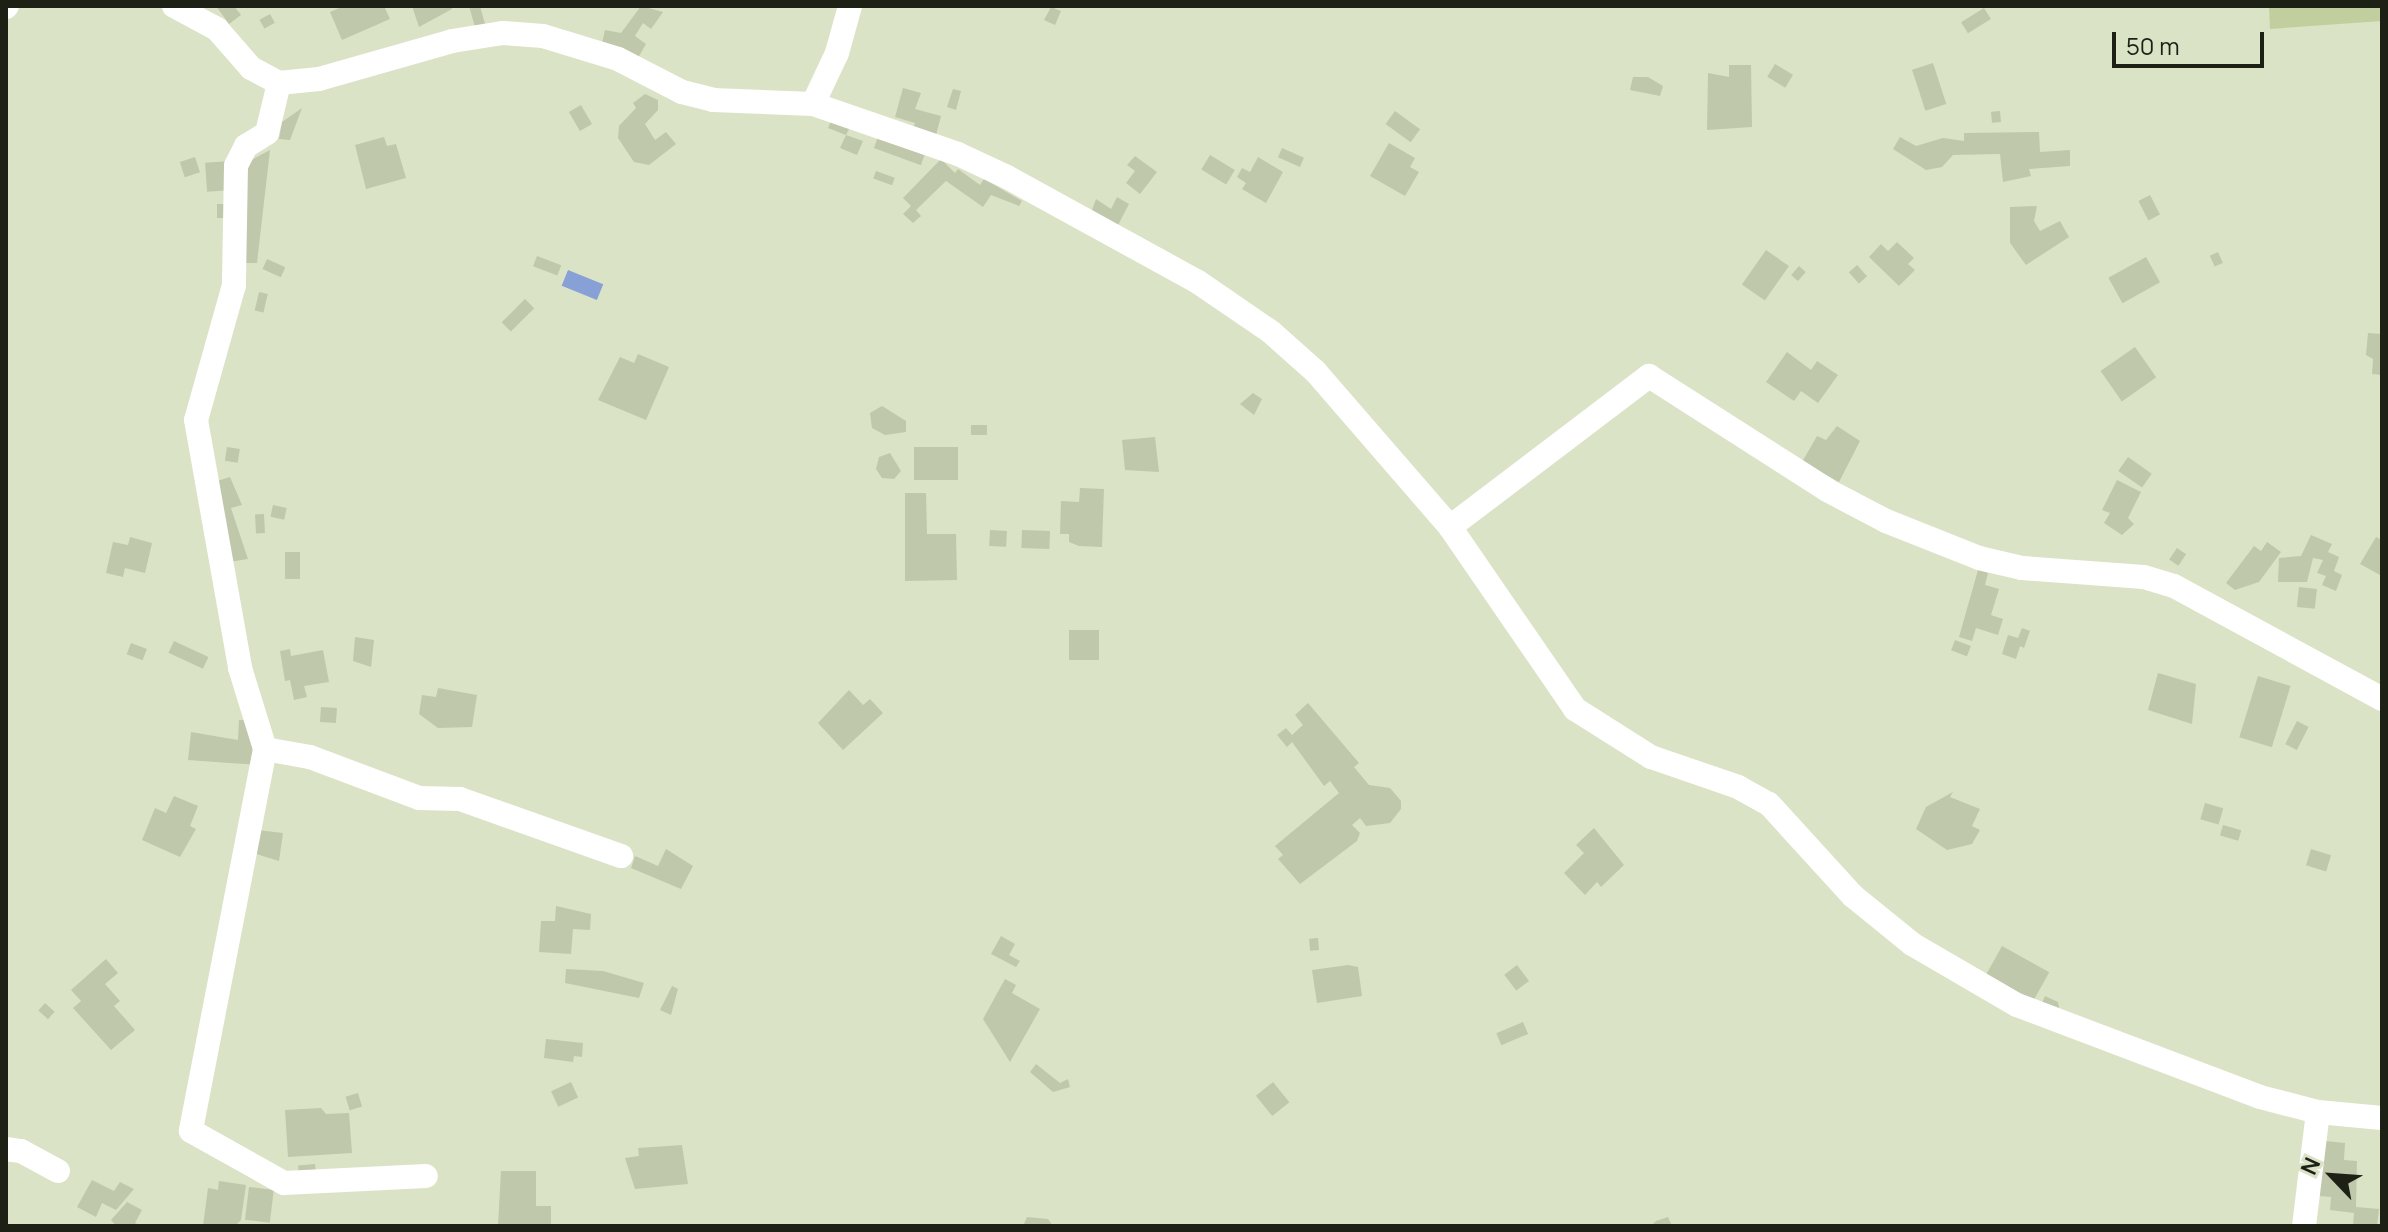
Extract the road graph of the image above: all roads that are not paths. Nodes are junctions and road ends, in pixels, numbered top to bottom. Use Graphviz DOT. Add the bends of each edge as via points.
graph roads {
  1 [pos="174,6"];
  2 [pos="850,6"];
  3 [pos="279,83"];
  4 [pos="813,104"];
  5 [pos="1450,527"];
  6 [pos="2382,699"];
  7 [pos="265,749"];
  8 [pos="621,856"];
  9 [pos="2318,1112"];
  10 [pos="2382,1118"];
  11 [pos="6,1149"];
  12 [pos="58,1171"];
  13 [pos="426,1176"];
  14 [pos="2304,1226"];
  1 -- 3 [label="street" via="217,29 251,68"];
  2 -- 4 [label="street" via="837,53"];
  3 -- 4 [label="street" via="319,79 452,41 503,33 573,44 713,100"];
  3 -- 7 [label="street" via="267,133 246,146 236,166 234,285 196,420 240,668"];
  4 -- 5 [label="street" via="958,154 1198,282 1271,332 1315,371"];
  5 -- 6 [label="street" via="1649,376 1827,490 1886,521 1979,558 2022,568 2144,577 2174,586"];
  5 -- 9 [label="street" via="1575,709 1651,757 1738,787 1769,804 1853,896 1912,944 2017,1005 2260,1097"];
  7 -- 8 [label="street" via="310,757 419,798 460,799"];
  7 -- 13 [label="street" via="191,1131 284,1183"];
  9 -- 10 [label="street"];
  9 -- 14 [label="street"];
  11 -- 12 [label="street" via="21,1151"];
}
